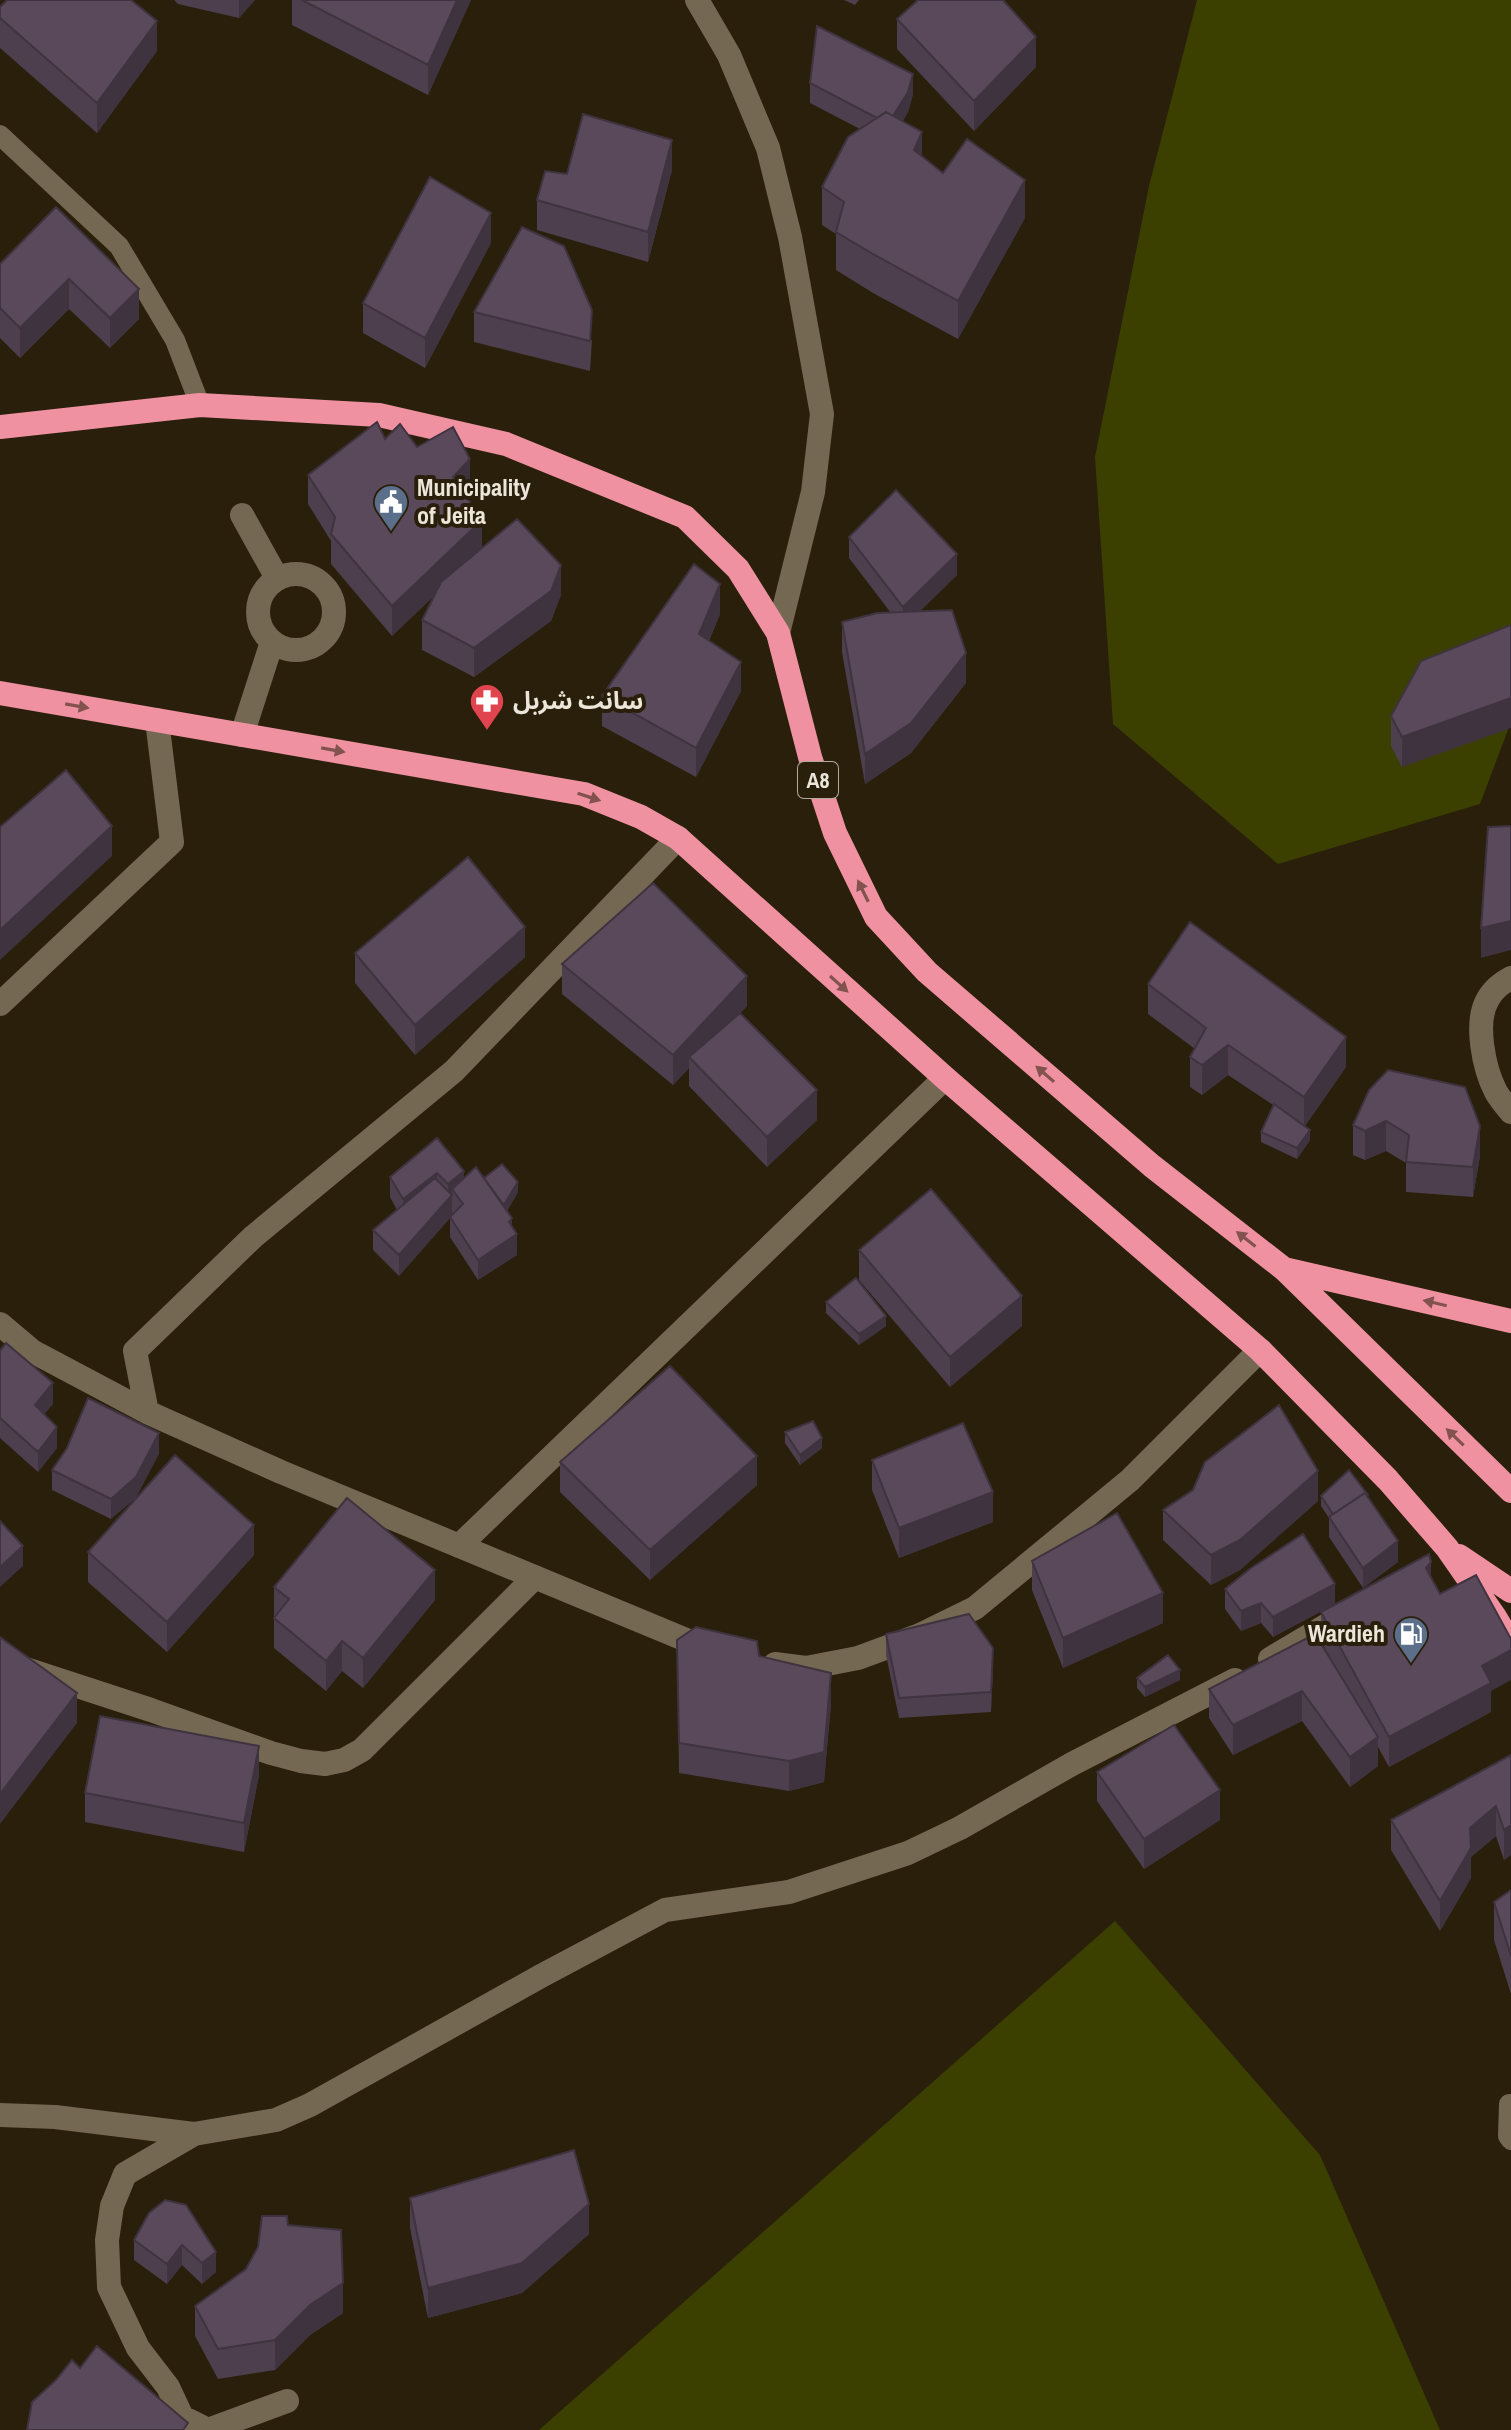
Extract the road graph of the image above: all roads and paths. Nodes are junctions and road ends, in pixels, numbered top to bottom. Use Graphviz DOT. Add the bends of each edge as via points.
graph roads {
  1 [pos="697,0"];
  2 [pos="0,135"];
  3 [pos="200,405"];
  4 [pos="0,427"];
  5 [pos="242,515"];
  6 [pos="277,578"];
  7 [pos="778,633"];
  8 [pos="272,642"];
  9 [pos="0,693"];
  10 [pos="157,720"];
  11 [pos="242,735"];
  12 [pos="678,838"];
  13 [pos="1511,978"];
  14 [pos="0,1004"];
  15 [pos="945,1078"];
  16 [pos="1511,1112"];
  17 [pos="1284,1269"];
  18 [pos="1511,1321"];
  19 [pos="0,1324"];
  20 [pos="1260,1350"];
  21 [pos="147,1412"];
  22 [pos="1511,1491"];
  23 [pos="459,1546"];
  24 [pos="1447,1548"];
  25 [pos="1423,1564"];
  26 [pos="535,1577"];
  27 [pos="1511,1591"];
  28 [pos="1363,1603"];
  29 [pos="1511,1644"];
  30 [pos="0,1657"];
  31 [pos="1509,2104"];
  32 [pos="0,2115"];
  33 [pos="194,2134"];
  34 [pos="1511,2140"];
  35 [pos="287,2401"];
  1 -- 7 [label="street" via="729,55 768,148 822,414 813,492"];
  2 -- 3 [label="lane" via="119,246 175,340"];
  3 -- 4 [label="highway, A8"];
  3 -- 7 [label="highway, A8" via="379,415 506,444 591,477 685,517 738,569"];
  5 -- 6 [label="street"];
  6 -- 8 [label="street" via="259,601 258,616"];
  6 -- 8 [label="street" via="306,574 319,581 329,592 333,622 315,645 301,650"];
  17 -- 7 [label="highway, A8, one-way" via="1152,1166 927,972 876,917 835,833"];
  8 -- 11 [label="street"];
  9 -- 10 [label="highway, one-way"];
  10 -- 11 [label="highway"];
  10 -- 14 [label="street" via="172,842"];
  11 -- 12 [label="highway, one-way" via="584,794"];
  12 -- 15 [label="highway, one-way"];
  12 -- 21 [label="street" via="454,1071 253,1237 135,1351"];
  13 -- 16 [label="street" via="1486,1000 1480,1031 1489,1077"];
  15 -- 20 [label="highway"];
  15 -- 23 [label="street"];
  18 -- 17 [label="highway, one-way"];
  22 -- 17 [label="highway, A8, one-way"];
  19 -- 21 [label="street" via="32,1351"];
  20 -- 24 [label="highway"];
  20 -- 26 [label="street" via="1130,1480 975,1608 858,1658 806,1668 709,1649"];
  21 -- 23 [label="street"];
  23 -- 26 [label="street"];
  24 -- 25 [label="street"];
  24 -- 27 [label="highway"];
  24 -- 29 [label="highway"];
  26 -- 30 [label="street" via="362,1750 325,1764 271,1753"];
  28 -- 33 [label="street" via="1237,1679 908,1853 789,1892 665,1910 310,2105 276,2120"];
  31 -- 34 [label="lane"];
  32 -- 33 [label="street"];
  33 -- 35 [label="street" via="125,2174 112,2206 107,2240 109,2287 138,2348 168,2387 182,2417 208,2430"];
}
